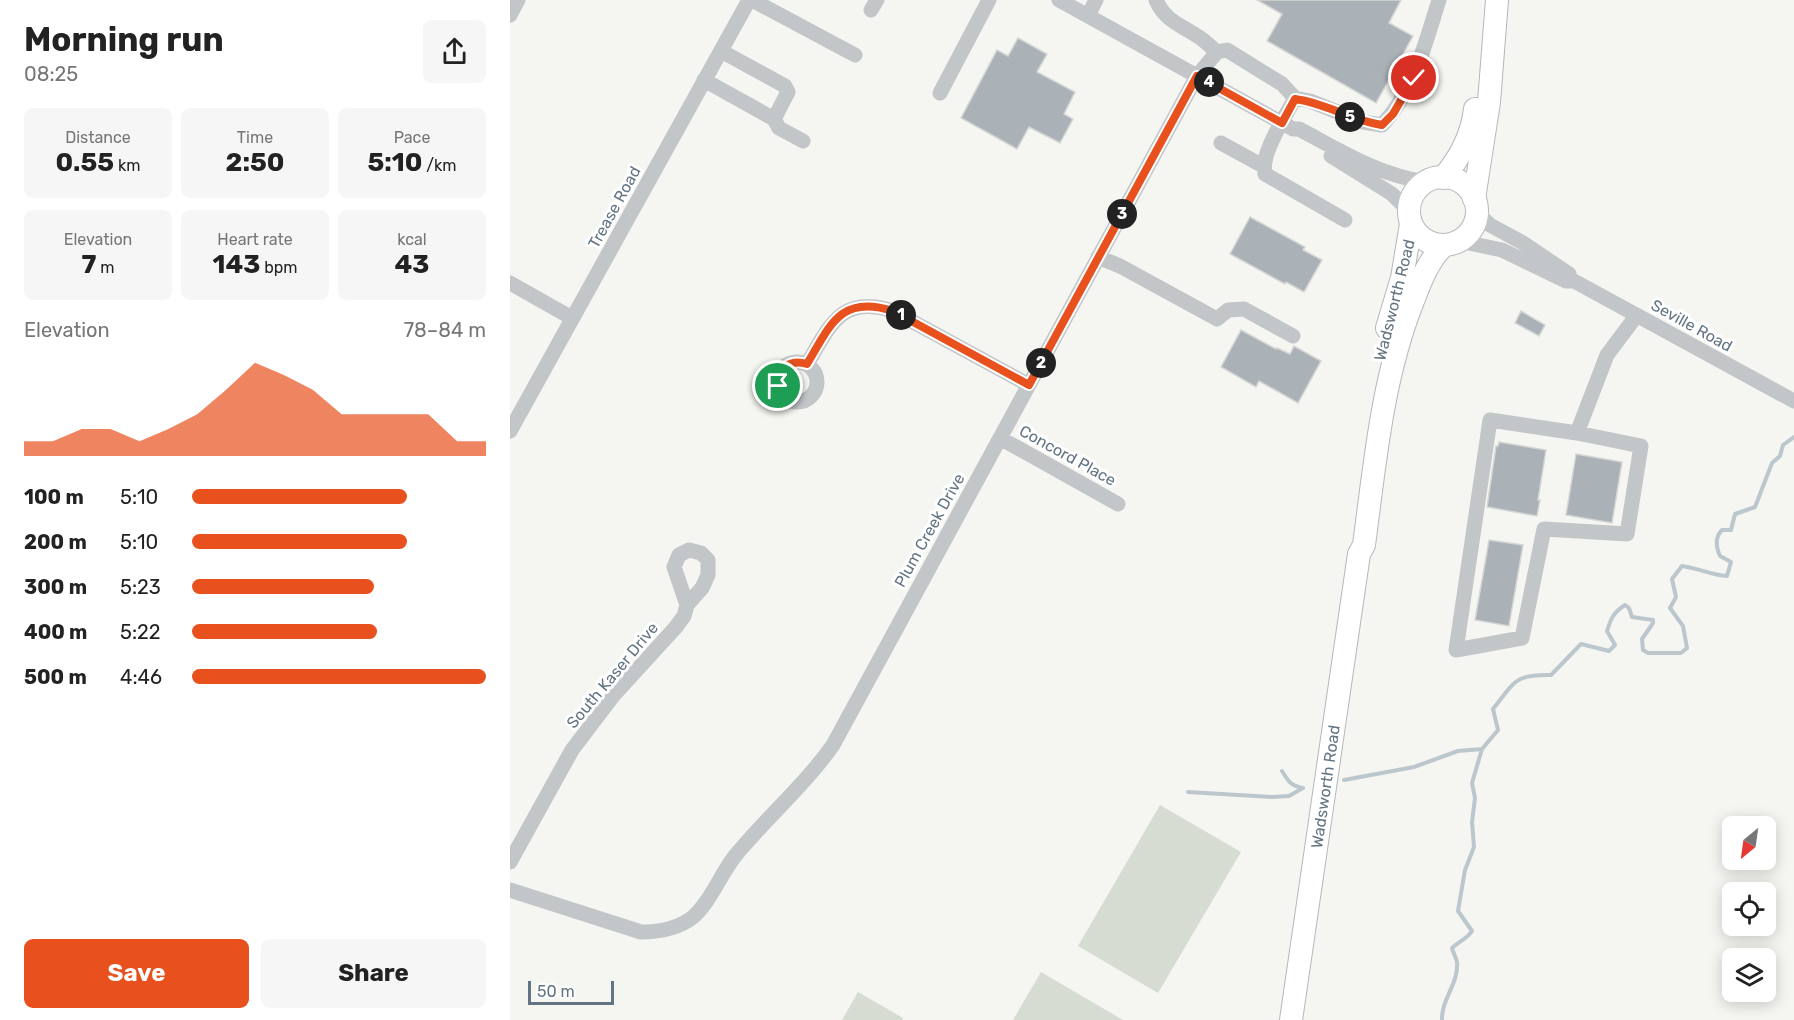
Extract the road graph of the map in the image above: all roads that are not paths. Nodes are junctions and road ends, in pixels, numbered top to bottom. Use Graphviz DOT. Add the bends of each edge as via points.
graph roads {
  1 [pos="518,0"];
  2 [pos="750,0"];
  3 [pos="989,0"];
  4 [pos="1059,0"];
  5 [pos="1096,0"];
  6 [pos="1156,0"];
  7 [pos="1439,0"];
  8 [pos="1486,0"];
  9 [pos="1497,0"];
  10 [pos="510,15"];
  11 [pos="1088,16"];
  12 [pos="721,51"];
  13 [pos="1217,52"];
  14 [pos="855,55"];
  15 [pos="1197,76"];
  16 [pos="704,80"];
  17 [pos="940,93"];
  18 [pos="1295,99"];
  19 [pos="774,119"];
  20 [pos="1288,126"];
  21 [pos="803,141"];
  22 [pos="1221,143"];
  23 [pos="1263,166"];
  24 [pos="1435,180"];
  25 [pos="1475,205"];
  26 [pos="1410,218"];
  27 [pos="1345,220"];
  28 [pos="1451,243"];
  29 [pos="1098,257"];
  30 [pos="1574,281"];
  31 [pos="510,283"];
  32 [pos="1637,315"];
  33 [pos="572,318"];
  34 [pos="1293,336"];
  35 [pos="807,364"];
  36 [pos="1029,385"];
  37 [pos="1794,401"];
  38 [pos="510,431"];
  39 [pos="1577,433"];
  40 [pos="1000,438"];
  41 [pos="1118,504"];
  42 [pos="1359,554"];
  43 [pos="687,605"];
  44 [pos="510,862"];
  45 [pos="510,890"];
  46 [pos="1291,1020"];
  1 -- 10 [label="street"];
  2 -- 12 [label="street, Trease Road"];
  2 -- 14 [label="street"];
  3 -- 17 [label="street"];
  4 -- 11 [label="street"];
  5 -- 11 [label="street"];
  6 -- 13 [label="street" via="1161,12"];
  7 -- 18 [label="street" via="1414,78 1382,125"];
  8 -- 24 [label="highway, Wadsworth Road" via="1472,127 1461,154"];
  9 -- 25 [label="highway, Wadsworth Road" via="1490,102"];
  11 -- 15 [label="street"];
  12 -- 16 [label="street, Trease Road"];
  12 -- 19 [label="street" via="785,86 787,97"];
  13 -- 15 [label="street, Plum Creek Drive"];
  13 -- 18 [label="street" via="1227,50 1282,84"];
  15 -- 20 [label="street"];
  15 -- 29 [label="street, Plum Creek Drive"];
  16 -- 19 [label="street"];
  16 -- 33 [label="street, Trease Road"];
  18 -- 20 [label="street"];
  19 -- 21 [label="street" via="780,128"];
  20 -- 23 [label="street" via="1265,156"];
  20 -- 24 [label="street" via="1378,170 1398,177"];
  20 -- 26 [label="street" via="1296,135 1392,194"];
  22 -- 23 [label="street"];
  23 -- 27 [label="street" via="1265,174"];
  24 -- 25 [label="highway" via="1459,182 1470,192"];
  24 -- 26 [label="highway, Wadsworth Road" via="1415,191"];
  25 -- 28 [label="highway, Wadsworth Road" via="1473,226 1465,237"];
  25 -- 30 [label="street, Seville Road" via="1490,225 1570,274"];
  26 -- 28 [label="highway, Wadsworth Road" via="1424,240"];
  26 -- 42 [label="highway, Wadsworth Road" via="1402,278 1370,404 1355,546"];
  28 -- 30 [label="street, Seville Road" via="1502,250 1566,281"];
  28 -- 42 [label="highway, Wadsworth Road" via="1432,259 1423,275 1394,359 1381,420 1364,545"];
  29 -- 34 [label="street" via="1217,319 1228,310 1245,309"];
  29 -- 36 [label="street, Plum Creek Drive"];
  30 -- 32 [label="street, Seville Road"];
  31 -- 33 [label="street"];
  32 -- 37 [label="street, Seville Road"];
  32 -- 39 [label="street" via="1607,355"];
  33 -- 38 [label="street, Trease Road"];
  35 -- 36 [label="street" via="833,320 869,306 893,311"];
  36 -- 40 [label="street, Plum Creek Drive"];
  39 -- 39 [label="street" via="1490,420 1456,650 1522,638 1544,529 1627,534 1641,446"];
  40 -- 41 [label="street, Concord Place"];
  40 -- 45 [label="street, Plum Creek Drive" via="832,745 817,767 735,856 693,917 657,932 641,932"];
  42 -- 46 [label="highway, Wadsworth Road"];
  43 -- 44 [label="street, South Kaser Drive" via="676,627 613,696 572,750"];
}
